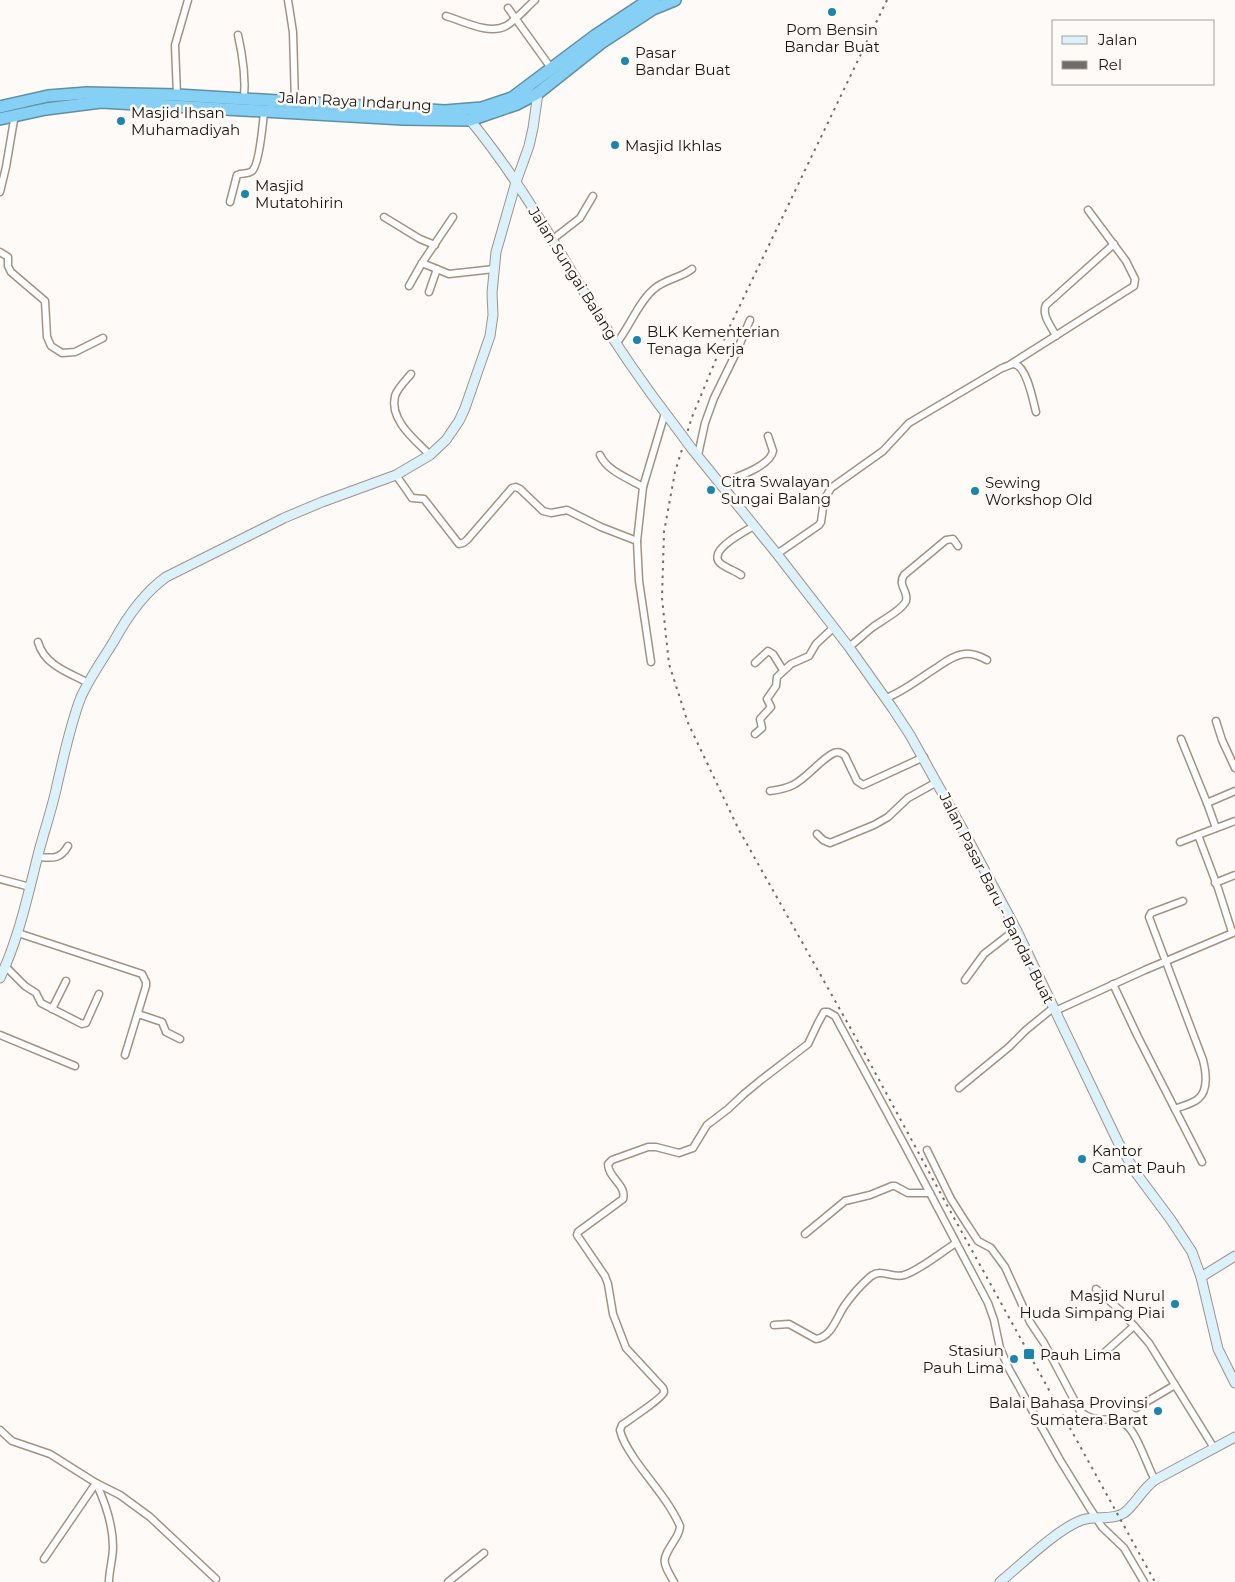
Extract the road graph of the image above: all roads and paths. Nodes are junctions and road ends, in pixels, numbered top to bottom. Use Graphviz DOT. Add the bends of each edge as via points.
graph roads {
  1 [pos="188,0"];
  2 [pos="288,0"];
  3 [pos="535,0"];
  4 [pos="654,0"];
  5 [pos="675,0"];
  6 [pos="508,8"];
  7 [pos="446,16"];
  8 [pos="515,18"];
  9 [pos="238,35"];
  10 [pos="551,68"];
  11 [pos="538,93"];
  12 [pos="176,95"];
  13 [pos="244,99"];
  14 [pos="17,102"];
  15 [pos="295,103"];
  16 [pos="0,107"];
  17 [pos="264,112"];
  18 [pos="15,115"];
  19 [pos="0,118"];
  20 [pos="470,120"];
  21 [pos="516,182"];
  22 [pos="0,192"];
  23 [pos="593,196"];
  24 [pos="230,202"];
  25 [pos="1088,210"];
  26 [pos="384,217"];
  27 [pos="453,217"];
  28 [pos="553,239"];
  29 [pos="1114,244"];
  30 [pos="435,245"];
  31 [pos="0,252"];
  32 [pos="422,264"];
  33 [pos="437,269"];
  34 [pos="494,269"];
  35 [pos="692,269"];
  36 [pos="409,286"];
  37 [pos="429,292"];
  38 [pos="750,320"];
  39 [pos="1056,336"];
  40 [pos="103,338"];
  41 [pos="616,344"];
  42 [pos="1010,365"];
  43 [pos="411,374"];
  44 [pos="1036,412"];
  45 [pos="665,413"];
  46 [pos="768,436"];
  47 [pos="695,452"];
  48 [pos="430,454"];
  49 [pos="600,455"];
  50 [pos="396,474"];
  51 [pos="720,483"];
  52 [pos="642,487"];
  53 [pos="754,526"];
  54 [pos="638,541"];
  55 [pos="958,546"];
  56 [pos="777,554"];
  57 [pos="741,575"];
  58 [pos="833,628"];
  59 [pos="38,642"];
  60 [pos="849,647"];
  61 [pos="987,660"];
  62 [pos="651,662"];
  63 [pos="755,663"];
  64 [pos="783,670"];
  65 [pos="89,683"];
  66 [pos="886,698"];
  67 [pos="1216,721"];
  68 [pos="754,734"];
  69 [pos="1181,740"];
  70 [pos="924,757"];
  71 [pos="1235,768"];
  72 [pos="937,782"];
  73 [pos="770,791"];
  74 [pos="1235,791"];
  75 [pos="1207,803"];
  76 [pos="1235,821"];
  77 [pos="1216,828"];
  78 [pos="817,834"];
  79 [pos="1198,835"];
  80 [pos="1180,842"];
  81 [pos="68,846"];
  82 [pos="38,857"];
  83 [pos="1235,875"];
  84 [pos="0,879"];
  85 [pos="1215,883"];
  86 [pos="30,887"];
  87 [pos="1183,901"];
  88 [pos="1016,929"];
  89 [pos="1234,932"];
  90 [pos="18,933"];
  91 [pos="1165,960"];
  92 [pos="5,966"];
  93 [pos="0,978"];
  94 [pos="965,980"];
  95 [pos="66,982"];
  96 [pos="1113,984"];
  97 [pos="99,994"];
  98 [pos="52,1009"];
  99 [pos="1054,1009"];
  100 [pos="138,1014"];
  101 [pos="0,1035"];
  102 [pos="180,1039"];
  103 [pos="126,1055"];
  104 [pos="75,1066"];
  105 [pos="959,1088"];
  106 [pos="1175,1109"];
  107 [pos="927,1150"];
  108 [pos="1202,1162"];
  109 [pos="930,1192"];
  110 [pos="805,1234"];
  111 [pos="956,1242"];
  112 [pos="1235,1256"];
  113 [pos="1201,1277"];
  114 [pos="1096,1288"];
  115 [pos="774,1325"];
  116 [pos="1134,1326"];
  117 [pos="1105,1352"];
  118 [pos="1235,1383"];
  119 [pos="1175,1385"];
  120 [pos="1136,1408"];
  121 [pos="0,1430"];
  122 [pos="1235,1437"];
  123 [pos="1214,1448"];
  124 [pos="1155,1480"];
  125 [pos="96,1483"];
  126 [pos="1097,1518"];
  127 [pos="484,1553"];
  128 [pos="44,1559"];
  129 [pos="216,1579"];
  130 [pos="109,1582"];
  131 [pos="448,1582"];
  132 [pos="674,1582"];
  133 [pos="1000,1582"];
  134 [pos="1144,1582"];
  1 -- 12 [label="street" via="175,45"];
  2 -- 15 [label="street" via="293,32"];
  3 -- 8 [label="street"];
  4 -- 10 [label="highway, Jalan Raya Indarung" via="596,35"];
  5 -- 11 [label="highway, Jalan Raya Indarung" via="653,9 601,43"];
  6 -- 8 [label="street"];
  7 -- 8 [label="street" via="494,29"];
  8 -- 10 [label="street"];
  9 -- 13 [label="street" via="245,64"];
  10 -- 15 [label="highway, Jalan Raya Indarung" via="512,98 482,108 445,111"];
  11 -- 20 [label="highway, Jalan Raya Indarung" via="490,115"];
  11 -- 21 [label="street" via="531,137"];
  12 -- 13 [label="highway, Jalan Raya Indarung"];
  12 -- 14 [label="highway, Jalan Raya Indarung" via="87,93"];
  13 -- 15 [label="highway, Jalan Raya Indarung"];
  14 -- 16 [label="highway, Jalan Raya Indarung"];
  14 -- 18 [label="street"];
  17 -- 18 [label="highway, Jalan Raya Indarung" via="101,102"];
  17 -- 20 [label="highway, Jalan Raya Indarung"];
  17 -- 24 [label="street" via="254,169 237,175"];
  18 -- 19 [label="highway, Jalan Raya Indarung"];
  18 -- 22 [label="street"];
  20 -- 21 [label="street, Jalan Sungai Balang"];
  21 -- 28 [label="street, Jalan Sungai Balang"];
  21 -- 34 [label="street"];
  23 -- 28 [label="street" via="580,218"];
  25 -- 29 [label="street"];
  26 -- 30 [label="street"];
  27 -- 30 [label="street"];
  28 -- 41 [label="street, Jalan Sungai Balang"];
  29 -- 39 [label="street" via="1046,305 1045,313"];
  29 -- 39 [label="street" via="1135,278 1134,286"];
  30 -- 32 [label="street"];
  31 -- 40 [label="street" via="8,257 11,272 45,301 47,337 51,346 62,353 75,352"];
  32 -- 33 [label="street"];
  32 -- 36 [label="street"];
  33 -- 34 [label="street" via="455,275"];
  33 -- 37 [label="street"];
  34 -- 48 [label="street" via="490,336 459,421 446,440"];
  35 -- 41 [label="street" via="650,292"];
  38 -- 47 [label="street" via="714,398"];
  39 -- 42 [label="street"];
  41 -- 45 [label="street, Jalan Sungai Balang"];
  42 -- 44 [label="street" via="1015,364 1023,371"];
  42 -- 56 [label="street" via="900,431 883,451 831,488 824,500 819,525"];
  43 -- 48 [label="street" via="395,396 395,408 407,432"];
  45 -- 47 [label="street, Jalan Sungai Balang, bridge"];
  45 -- 52 [label="street"];
  46 -- 51 [label="street" via="773,451 771,457"];
  47 -- 51 [label="street, Jalan Pasar Baru - Bandar Buat"];
  48 -- 50 [label="street"];
  49 -- 52 [label="street" via="608,467"];
  50 -- 54 [label="street" via="412,498 424,499 459,544 467,540 516,487 543,511 567,510"];
  50 -- 65 [label="street" via="284,518 157,583 121,626"];
  51 -- 53 [label="street, Jalan Pasar Baru - Bandar Buat"];
  52 -- 54 [label="street"];
  53 -- 56 [label="street, Jalan Pasar Baru - Bandar Buat"];
  53 -- 57 [label="street" via="718,552 720,563"];
  54 -- 62 [label="street" via="639,581"];
  55 -- 60 [label="street" via="953,539 946,540 904,575 901,579 905,602"];
  56 -- 58 [label="street, Jalan Pasar Baru - Bandar Buat"];
  58 -- 60 [label="street, Jalan Pasar Baru - Bandar Buat"];
  58 -- 64 [label="street" via="809,656"];
  59 -- 65 [label="street" via="50,662"];
  60 -- 66 [label="street, Jalan Pasar Baru - Bandar Buat"];
  61 -- 66 [label="street" via="974,654 959,655"];
  63 -- 64 [label="street" via="768,652"];
  64 -- 68 [label="street" via="767,699 771,708 760,719 762,728"];
  65 -- 82 [label="street" via="72,725"];
  66 -- 70 [label="street, Jalan Pasar Baru - Bandar Buat"];
  67 -- 71 [label="street"];
  69 -- 75 [label="street"];
  70 -- 72 [label="street, Jalan Pasar Baru - Bandar Buat"];
  70 -- 73 [label="street" via="864,784 857,781 845,756 836,752 793,785"];
  72 -- 78 [label="street" via="908,798 888,817 830,844"];
  72 -- 88 [label="street, Jalan Pasar Baru - Bandar Buat"];
  74 -- 75 [label="street"];
  75 -- 77 [label="street"];
  76 -- 77 [label="street"];
  77 -- 79 [label="street"];
  79 -- 80 [label="street"];
  79 -- 85 [label="street"];
  81 -- 82 [label="street" via="59,857"];
  82 -- 86 [label="street"];
  83 -- 85 [label="street"];
  84 -- 86 [label="street"];
  85 -- 89 [label="street"];
  86 -- 90 [label="street"];
  87 -- 91 [label="street" via="1149,915"];
  88 -- 94 [label="street" via="984,954"];
  88 -- 99 [label="street, Jalan Pasar Baru - Bandar Buat"];
  89 -- 91 [label="street"];
  90 -- 92 [label="street"];
  90 -- 100 [label="street" via="142,974 146,986"];
  91 -- 96 [label="street"];
  91 -- 106 [label="street" via="1206,1072 1204,1088 1198,1099"];
  92 -- 93 [label="street"];
  92 -- 98 [label="street" via="36,993 41,1003"];
  95 -- 98 [label="street"];
  96 -- 99 [label="street"];
  96 -- 106 [label="street"];
  97 -- 98 [label="street" via="84,1024"];
  99 -- 105 [label="street"];
  99 -- 113 [label="street, Jalan Pasar Baru - Bandar Buat" via="1118,1142 1192,1252"];
  100 -- 102 [label="street" via="162,1022 166,1032"];
  100 -- 103 [label="street"];
  101 -- 104 [label="street"];
  106 -- 108 [label="street"];
  107 -- 124 [label="street" via="962,1218 978,1241 991,1248 1005,1267 1030,1322 1080,1411 1090,1418 1120,1421 1128,1426"];
  109 -- 110 [label="street" via="908,1193 892,1186 851,1198"];
  109 -- 111 [label="street"];
  109 -- 132 [label="street" via="835,1016 828,1012 824,1012 808,1044 708,1125 692,1148 679,1154 656,1146 648,1147 608,1164 609,1171 622,1189 623,1199 578,1232 577,1237 608,1284 613,1314 626,1348 663,1388 664,1394 622,1425 620,1430 630,1451 680,1526 664,1560"];
  111 -- 115 [label="street" via="907,1274 894,1276 879,1272 871,1276 844,1306 826,1335 819,1339 789,1324"];
  111 -- 126 [label="street" via="992,1312 1000,1348 1009,1369"];
  112 -- 113 [label="street"];
  113 -- 118 [label="street, Jalan Pasar Baru - Bandar Buat" via="1218,1349"];
  114 -- 116 [label="street"];
  116 -- 117 [label="street"];
  116 -- 119 [label="street" via="1149,1343"];
  119 -- 120 [label="street"];
  119 -- 123 [label="street"];
  121 -- 125 [label="street" via="12,1441 50,1454"];
  122 -- 123 [label="street"];
  123 -- 124 [label="street"];
  124 -- 126 [label="street" via="1124,1513"];
  125 -- 128 [label="street"];
  125 -- 129 [label="street" via="120,1495 150,1517"];
  125 -- 130 [label="street" via="107,1514 113,1546"];
  126 -- 133 [label="street" via="1083,1520 1065,1530"];
  126 -- 134 [label="street" via="1124,1548"];
  127 -- 131 [label="street"];
}
